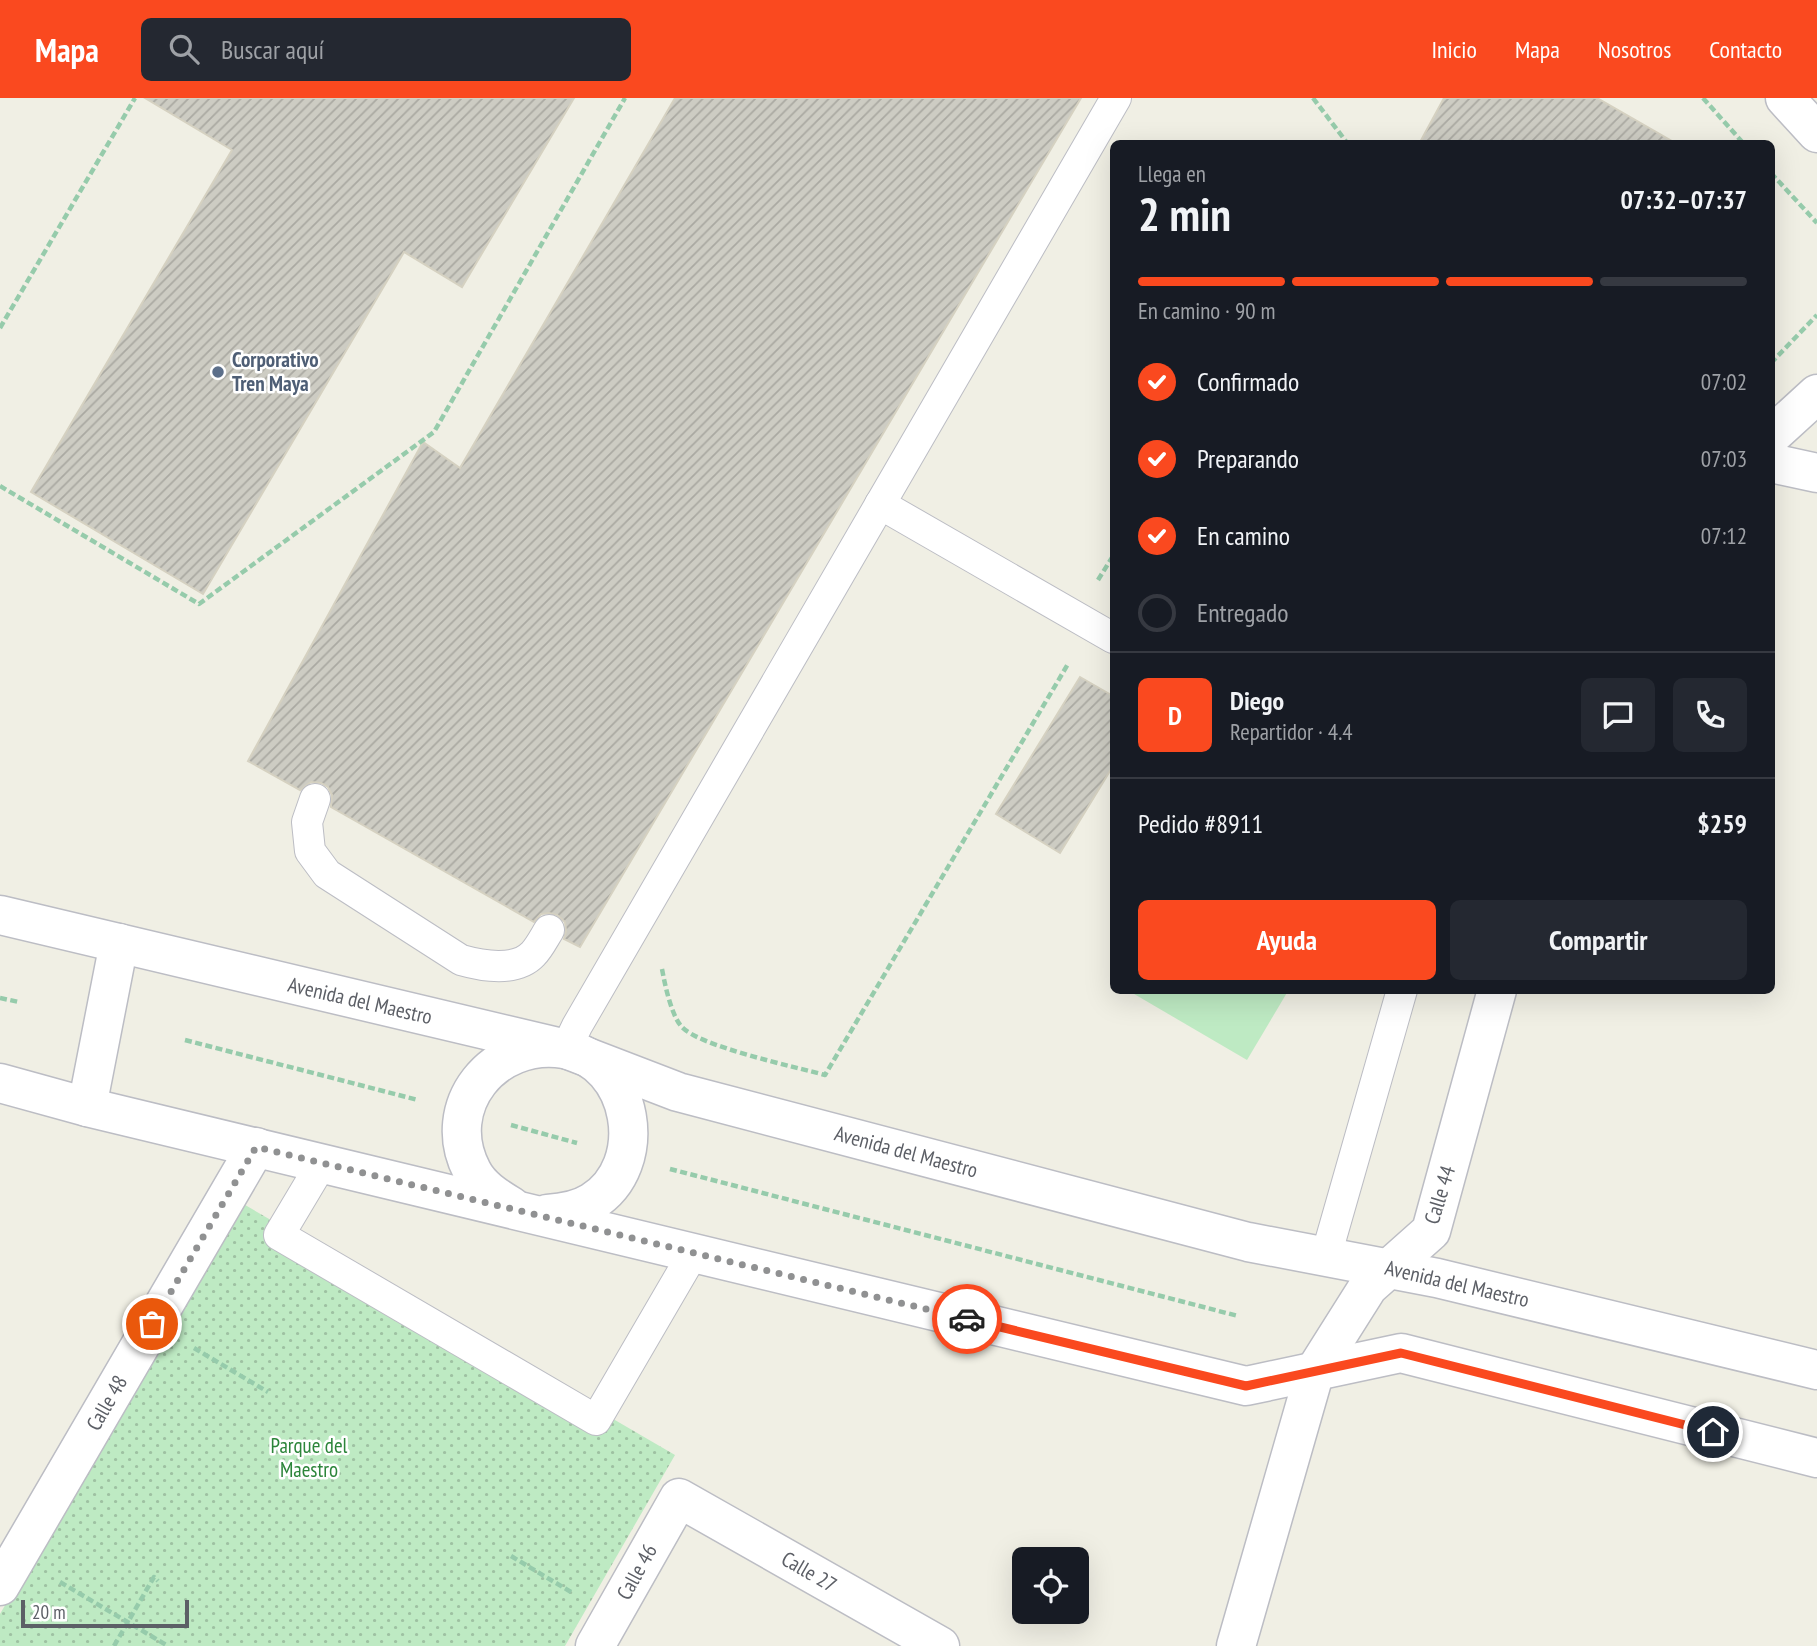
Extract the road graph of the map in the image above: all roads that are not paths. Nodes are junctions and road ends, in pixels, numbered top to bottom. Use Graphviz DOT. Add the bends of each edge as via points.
graph roads {
  1 [pos="1116,98"];
  2 [pos="1785,98"];
  3 [pos="1817,133"];
  4 [pos="1817,394"];
  5 [pos="1775,432"];
  6 [pos="1775,464"];
  7 [pos="1817,474"];
  8 [pos="880,504"];
  9 [pos="1110,636"];
  10 [pos="316,799"];
  11 [pos="0,915"];
  12 [pos="549,930"];
  13 [pos="119,943"];
  14 [pos="1401,994"];
  15 [pos="1496,994"];
  16 [pos="566,1049"];
  17 [pos="0,1083"];
  18 [pos="87,1107"];
  19 [pos="256,1147"];
  20 [pos="322,1163"];
  21 [pos="527,1211"];
  22 [pos="694,1252"];
  23 [pos="1326,1256"];
  24 [pos="1389,1269"];
  25 [pos="1817,1370"];
  26 [pos="1315,1371"];
  27 [pos="1817,1458"];
  28 [pos="679,1498"];
  29 [pos="13,1533"];
  30 [pos="0,1586"];
  31 [pos="595,1646"];
  32 [pos="940,1646"];
  33 [pos="1236,1646"];
  1 -- 8 [label="lane"];
  2 -- 3 [label="street"];
  4 -- 5 [label="street"];
  6 -- 7 [label="street"];
  8 -- 9 [label="lane"];
  8 -- 16 [label="lane"];
  10 -- 12 [label="lane" via="307,822 310,851 327,874 461,960 509,965 531,957"];
  11 -- 13 [label="street, Avenida del Maestro"];
  13 -- 16 [label="street, Avenida del Maestro"];
  13 -- 18 [label="street"];
  14 -- 23 [label="lane"];
  15 -- 24 [label="street, Calle 44" via="1431,1231"];
  16 -- 21 [label="street" via="590,1059 611,1077 625,1102 630,1129 626,1157 613,1181 594,1201 569,1212"];
  16 -- 21 [label="street" via="537,1047 509,1055 487,1070 470,1093 463,1119 463,1146 472,1172 491,1194"];
  16 -- 23 [label="street, Avenida del Maestro" via="678,1093 1248,1242"];
  17 -- 18 [label="street"];
  18 -- 19 [label="street"];
  19 -- 20 [label="street"];
  19 -- 29 [label="street, Calle 48"];
  20 -- 21 [label="street"];
  20 -- 22 [label="lane" via="279,1234 596,1420"];
  21 -- 22 [label="street"];
  22 -- 26 [label="street" via="1246,1386"];
  23 -- 24 [label="street, Avenida del Maestro"];
  24 -- 25 [label="street, Avenida del Maestro"];
  24 -- 26 [label="street, Calle 44" via="1368,1287"];
  26 -- 27 [label="street" via="1401,1353"];
  26 -- 33 [label="street, Calle 44"];
  28 -- 31 [label="street, Calle 46"];
  28 -- 32 [label="street, Calle 27"];
  29 -- 30 [label="street, Calle 48"];
}
